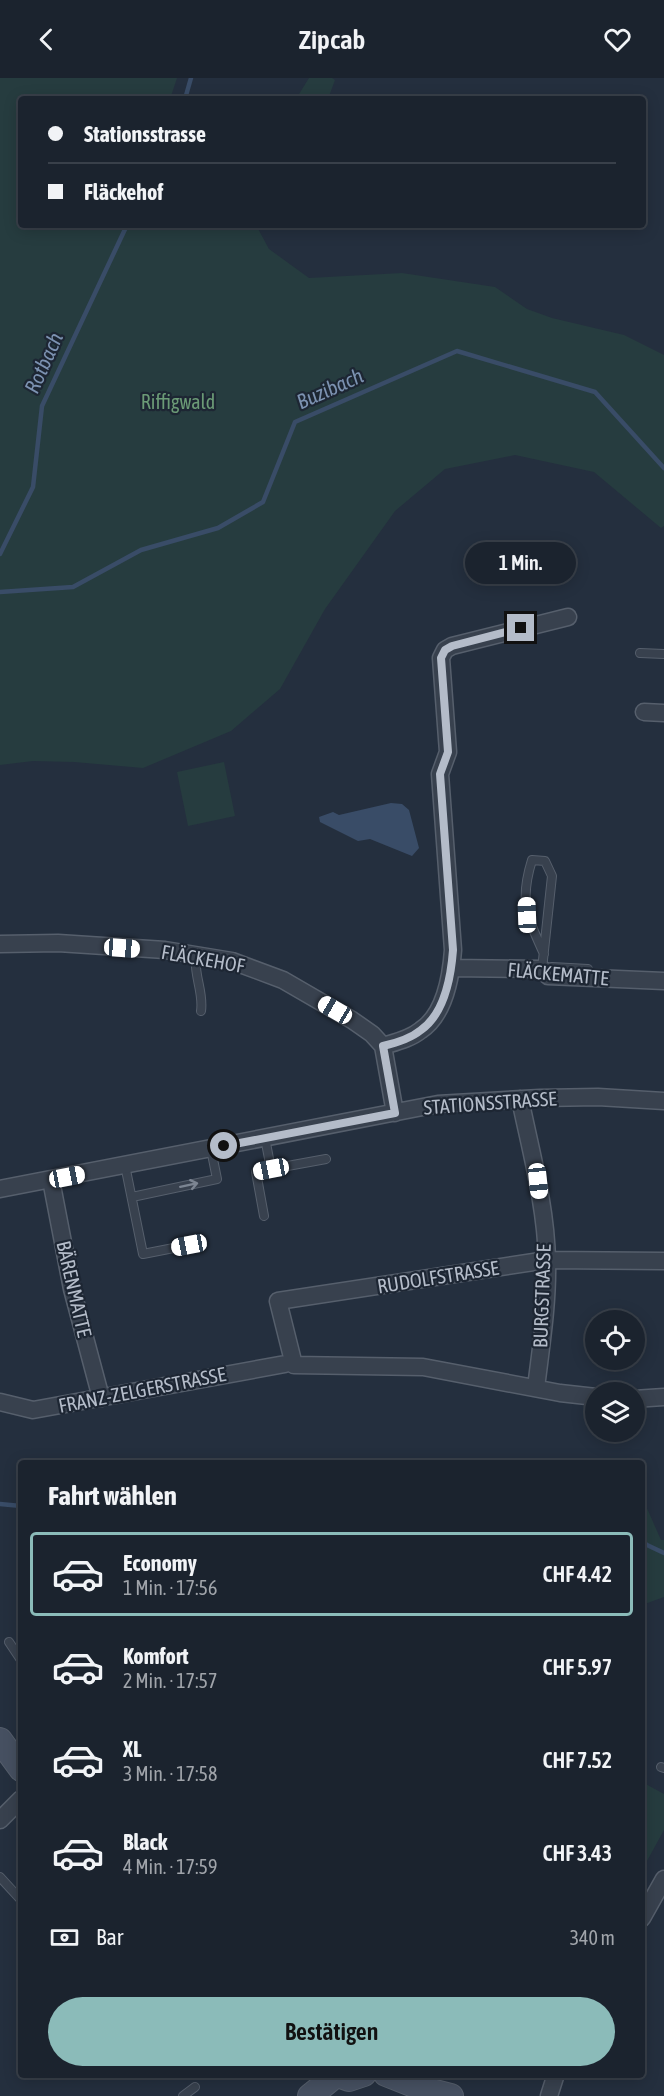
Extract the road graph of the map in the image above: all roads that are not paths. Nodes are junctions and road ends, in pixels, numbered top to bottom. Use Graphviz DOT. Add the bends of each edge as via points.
graph roads {
  1 [pos="568,616"];
  2 [pos="640,653"];
  3 [pos="664,654"];
  4 [pos="644,712"];
  5 [pos="664,713"];
  6 [pos="0,944"];
  7 [pos="196,954"];
  8 [pos="543,962"];
  9 [pos="452,968"];
  10 [pos="588,969"];
  11 [pos="664,981"];
  12 [pos="201,1011"];
  13 [pos="383,1046"];
  14 [pos="520,1099"];
  15 [pos="664,1101"];
  16 [pos="395,1113"];
  17 [pos="265,1138"];
  18 [pos="211,1149"];
  19 [pos="326,1159"];
  20 [pos="125,1165"];
  21 [pos="271,1169"];
  22 [pos="51,1179"];
  23 [pos="0,1190"];
  24 [pos="132,1197"];
  25 [pos="264,1216"];
  26 [pos="189,1245"];
  27 [pos="547,1260"];
  28 [pos="664,1261"];
  29 [pos="289,1365"];
  30 [pos="536,1388"];
  31 [pos="585,1395"];
  32 [pos="664,1397"];
  33 [pos="101,1398"];
  34 [pos="645,1398"];
  35 [pos="0,1402"];
  36 [pos="9,1642"];
  37 [pos="18,1656"];
  38 [pos="0,1740"];
  39 [pos="18,1765"];
  40 [pos="18,1803"];
  41 [pos="0,1820"];
  42 [pos="0,1877"];
  43 [pos="664,1879"];
  44 [pos="18,1897"];
  45 [pos="645,1912"];
  46 [pos="332,2078"];
  47 [pos="396,2078"];
  48 [pos="555,2078"];
  49 [pos="195,2087"];
  50 [pos="183,2096"];
  51 [pos="310,2096"];
  52 [pos="451,2096"];
  53 [pos="549,2096"];
  1 -- 9 [label="street" via="452,646 441,658 448,752 440,774"];
  2 -- 3 [label="lane"];
  4 -- 5 [label="street"];
  6 -- 7 [label="street, FLÄCKEHOF" via="58,943"];
  7 -- 12 [label="lane"];
  7 -- 13 [label="street, FLÄCKEHOF" via="232,961 283,980 352,1020"];
  8 -- 8 [label="lane" via="552,876 545,861 532,860 525,883 527,915"];
  8 -- 9 [label="street, FLÄCKEMATTE"];
  8 -- 10 [label="lane" via="552,967"];
  8 -- 11 [label="street, FLÄCKEMATTE" via="548,976"];
  9 -- 13 [label="street" via="442,1001 430,1022 414,1035"];
  13 -- 16 [label="street"];
  14 -- 15 [label="street, STATIONSSTRASSE" via="598,1097"];
  14 -- 16 [label="street, STATIONSSTRASSE" via="438,1104"];
  14 -- 27 [label="street, BURGSTRASSE" via="538,1181"];
  16 -- 17 [label="street, STATIONSSTRASSE"];
  17 -- 18 [label="street, STATIONSSTRASSE"];
  17 -- 21 [label="lane"];
  18 -- 20 [label="street, STATIONSSTRASSE"];
  24 -- 18 [label="lane, one-way" via="217,1179"];
  19 -- 21 [label="lane"];
  20 -- 22 [label="street, STATIONSSTRASSE"];
  20 -- 24 [label="lane"];
  21 -- 25 [label="lane" via="256,1172"];
  22 -- 23 [label="street, STATIONSSTRASSE"];
  22 -- 33 [label="street, BÄRENMATTE" via="72,1289"];
  24 -- 26 [label="lane" via="143,1254"];
  27 -- 28 [label="street, RUDOLFSTRASSE"];
  27 -- 29 [label="street, RUDOLFSTRASSE" via="278,1301"];
  27 -- 30 [label="street, BURGSTRASSE"];
  29 -- 30 [label="street, FRANZ-ZELGERSTRASSE" via="423,1367"];
  29 -- 33 [label="street, FRANZ-ZELGERSTRASSE"];
  30 -- 31 [label="street, FRANZ-ZELGERSTRASSE"];
  32 -- 34 [label="street"];
  33 -- 35 [label="street, FRANZ-ZELGERSTRASSE" via="33,1410"];
  36 -- 37 [label="lane"];
  38 -- 39 [label="main road"];
  40 -- 41 [label="street"];
  42 -- 44 [label="lane"];
  43 -- 45 [label="street"];
  46 -- 51 [label="main road"];
  47 -- 52 [label="main road"];
  48 -- 53 [label="street"];
  49 -- 50 [label="lane"];
}
